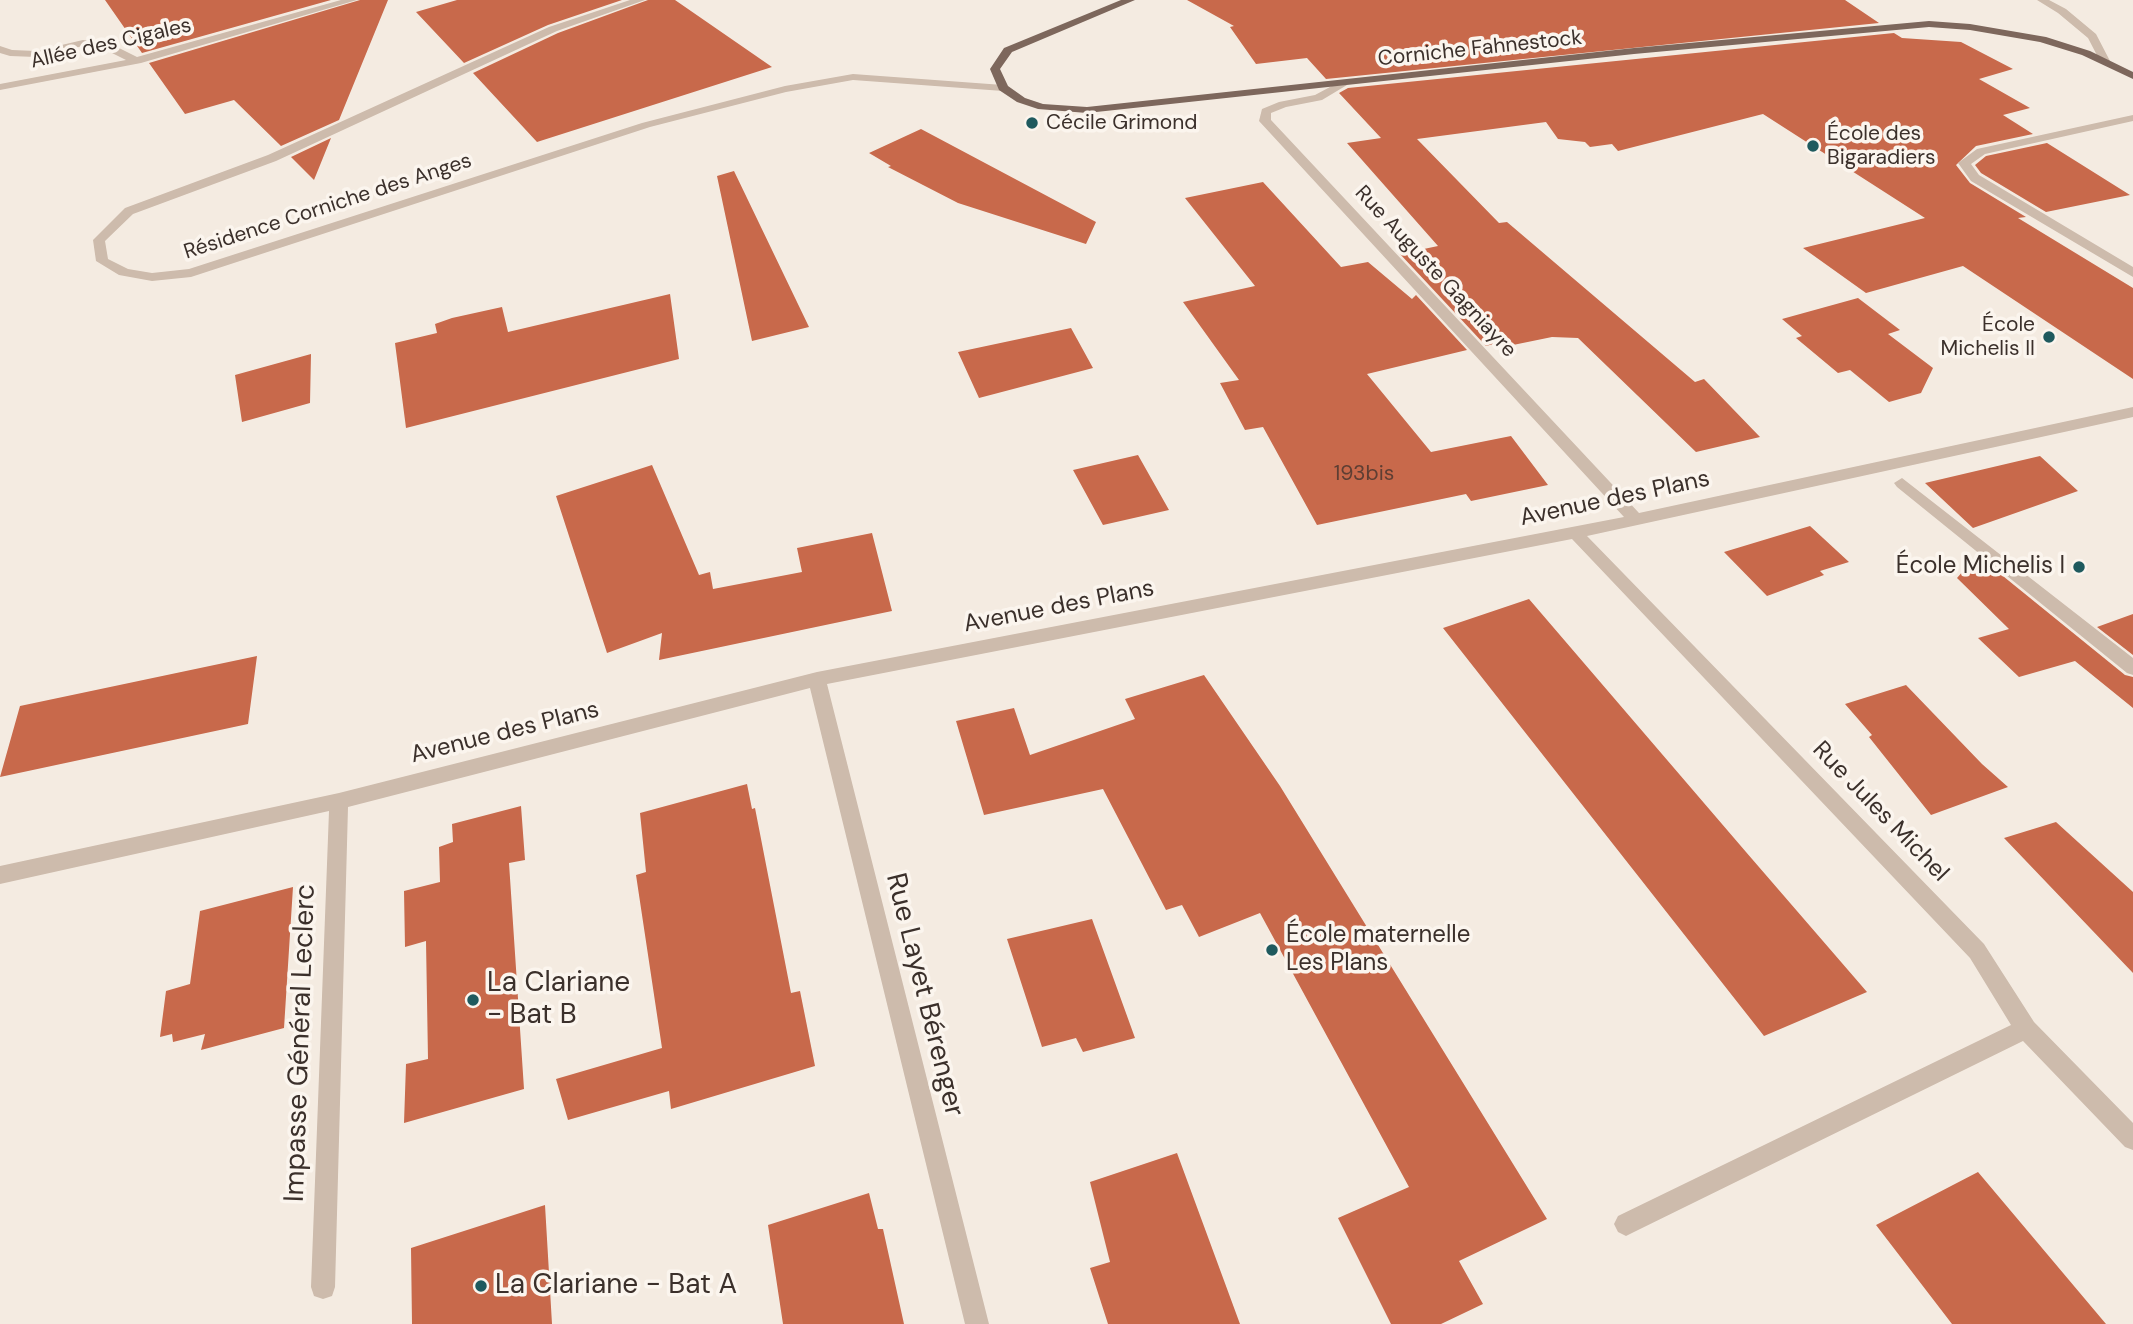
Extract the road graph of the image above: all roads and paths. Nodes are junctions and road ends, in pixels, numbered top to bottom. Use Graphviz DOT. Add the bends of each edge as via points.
graph roads {
  1 [pos="352,0"];
  2 [pos="640,0"];
  3 [pos="1130,0"];
  4 [pos="2042,0"];
  5 [pos="328,3"];
  6 [pos="0,49"];
  7 [pos="137,61"];
  8 [pos="2105,61"];
  9 [pos="2133,76"];
  10 [pos="1343,83"];
  11 [pos="0,88"];
  12 [pos="1003,88"];
  13 [pos="2133,118"];
  14 [pos="2133,273"];
  15 [pos="2133,412"];
  16 [pos="1902,483"];
  17 [pos="1637,521"];
  18 [pos="1575,534"];
  19 [pos="2133,668"];
  20 [pos="817,678"];
  21 [pos="339,801"];
  22 [pos="0,875"];
  23 [pos="2026,1030"];
  24 [pos="2133,1139"];
  25 [pos="1626,1224"];
  26 [pos="323,1287"];
  27 [pos="977,1324"];
  1 -- 5 [label="street, Allée des Cigales"];
  2 -- 12 [label="street, Résidence Corniche des Anges" via="554,29 272,158 129,211 99,240 102,261 124,272 152,277 191,273 646,125 785,89 853,77"];
  3 -- 12 [label="main road" via="1008,50 995,69"];
  4 -- 8 [label="street" via="2092,36"];
  5 -- 7 [label="street, Allée des Cigales"];
  6 -- 7 [label="street" via="36,54 83,43 107,46"];
  7 -- 11 [label="street, Allée des Cigales"];
  8 -- 9 [label="main road, Corniche Fahnestock"];
  8 -- 10 [label="main road, Corniche Fahnestock" via="2021,34 1908,25"];
  10 -- 12 [label="main road, Corniche Fahnestock" via="1073,110 1042,107"];
  10 -- 17 [label="street, Rue Auguste Gagniayre" via="1318,98 1266,111 1265,121"];
  13 -- 14 [label="street" via="1981,152 1964,163 1975,178"];
  15 -- 17 [label="street, Avenue des Plans"];
  16 -- 19 [label="street"];
  17 -- 18 [label="street, Avenue des Plans"];
  18 -- 20 [label="street, Avenue des Plans"];
  18 -- 23 [label="street, Rue Jules Michel" via="1976,951"];
  20 -- 21 [label="street, Avenue des Plans"];
  20 -- 27 [label="street, Rue Layet Bérenger"];
  21 -- 22 [label="street, Avenue des Plans"];
  21 -- 26 [label="street, Impasse Général Leclerc"];
  23 -- 24 [label="street, Rue Jules Michel"];
  23 -- 25 [label="street"];
}
